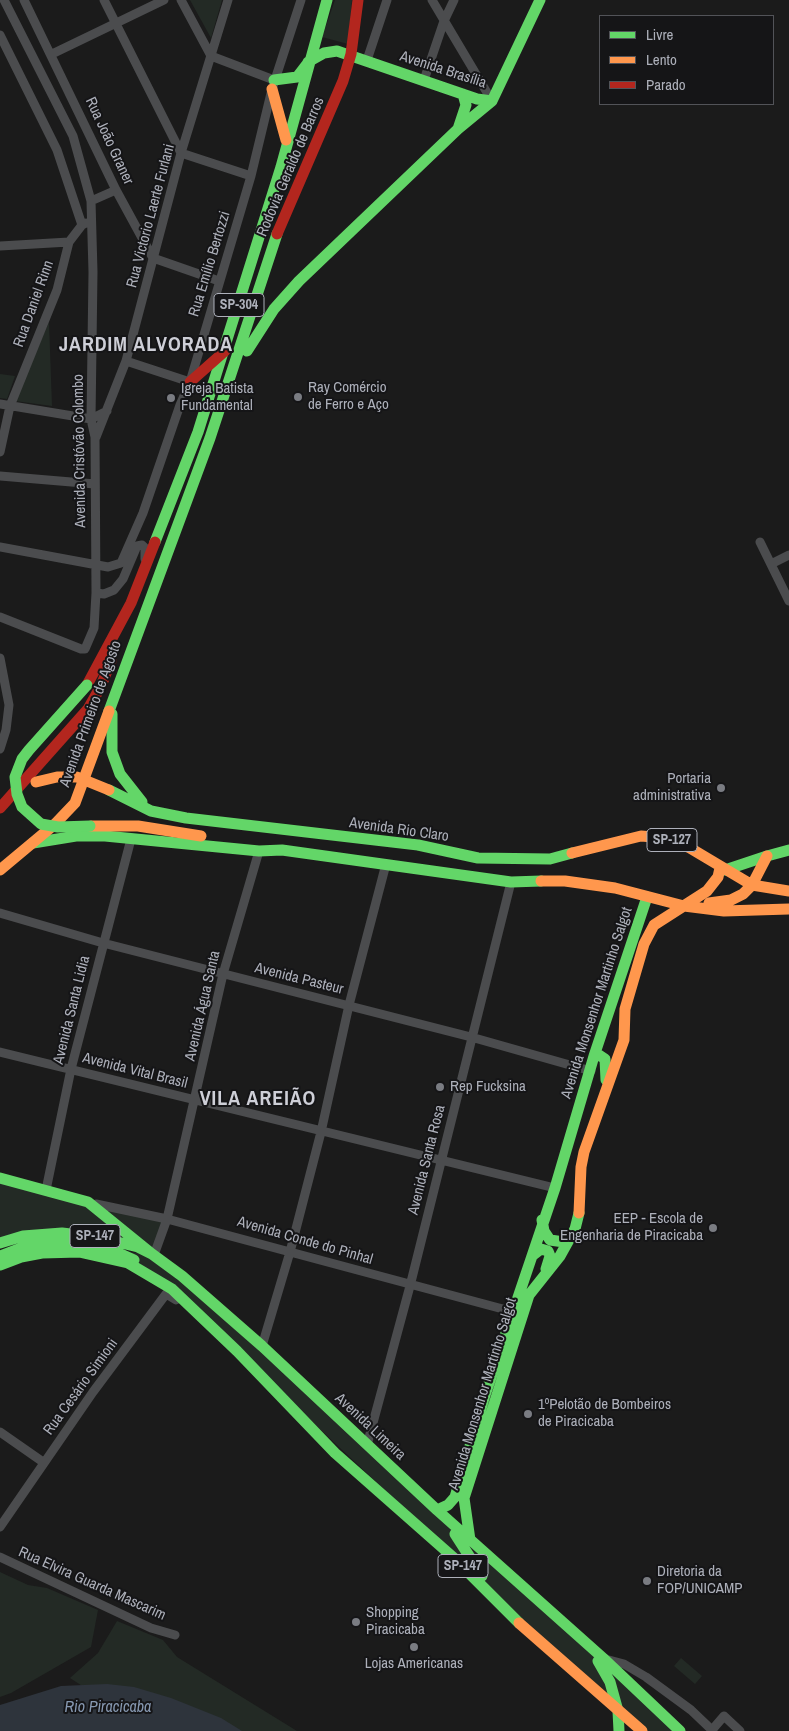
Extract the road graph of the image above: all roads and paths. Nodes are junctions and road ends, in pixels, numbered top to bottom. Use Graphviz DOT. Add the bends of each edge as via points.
graph roads {
  1 [pos="4,0"];
  2 [pos="24,0"];
  3 [pos="104,0"];
  4 [pos="164,0"];
  5 [pos="181,0"];
  6 [pos="228,0"];
  7 [pos="301,0"];
  8 [pos="327,0"];
  9 [pos="358,0"];
  10 [pos="386,0"];
  11 [pos="432,0"];
  12 [pos="454,0"];
  13 [pos="540,0"];
  14 [pos="444,21"];
  15 [pos="116,23"];
  16 [pos="0,35"];
  17 [pos="52,54"];
  18 [pos="351,54"];
  19 [pos="211,56"];
  20 [pos="367,60"];
  21 [pos="308,62"];
  22 [pos="424,80"];
  23 [pos="273,85"];
  24 [pos="463,94"];
  25 [pos="492,101"];
  26 [pos="458,129"];
  27 [pos="286,141"];
  28 [pos="181,153"];
  29 [pos="281,167"];
  30 [pos="251,176"];
  31 [pos="116,190"];
  32 [pos="92,201"];
  33 [pos="92,219"];
  34 [pos="82,225"];
  35 [pos="69,242"];
  36 [pos="0,246"];
  37 [pos="153,258"];
  38 [pos="264,279"];
  39 [pos="219,281"];
  40 [pos="299,281"];
  41 [pos="225,351"];
  42 [pos="126,361"];
  43 [pos="190,382"];
  44 [pos="0,404"];
  45 [pos="10,406"];
  46 [pos="107,411"];
  47 [pos="91,419"];
  48 [pos="95,437"];
  49 [pos="210,438"];
  50 [pos="0,452"];
  51 [pos="0,476"];
  52 [pos="95,484"];
  53 [pos="143,512"];
  54 [pos="760,542"];
  55 [pos="140,545"];
  56 [pos="0,548"];
  57 [pos="789,555"];
  58 [pos="96,564"];
  59 [pos="770,564"];
  60 [pos="114,566"];
  61 [pos="123,578"];
  62 [pos="140,580"];
  63 [pos="96,593"];
  64 [pos="789,601"];
  65 [pos="131,602"];
  66 [pos="0,616"];
  67 [pos="140,625"];
  68 [pos="0,658"];
  69 [pos="114,694"];
  70 [pos="0,749"];
  71 [pos="36,782"];
  72 [pos="0,808"];
  73 [pos="151,811"];
  74 [pos="0,821"];
  75 [pos="131,839"];
  76 [pos="31,844"];
  77 [pos="282,850"];
  78 [pos="789,850"];
  79 [pos="259,851"];
  80 [pos="580,852"];
  81 [pos="767,856"];
  82 [pos="14,857"];
  83 [pos="0,858"];
  84 [pos="386,864"];
  85 [pos="723,869"];
  86 [pos="0,870"];
  87 [pos="574,874"];
  88 [pos="511,882"];
  89 [pos="752,886"];
  90 [pos="773,889"];
  91 [pos="789,891"];
  92 [pos="647,897"];
  93 [pos="684,906"];
  94 [pos="789,909"];
  95 [pos="724,911"];
  96 [pos="0,913"];
  97 [pos="654,925"];
  98 [pos="103,943"];
  99 [pos="223,974"];
  100 [pos="349,1005"];
  101 [pos="472,1037"];
  102 [pos="0,1052"];
  103 [pos="594,1056"];
  104 [pos="71,1069"];
  105 [pos="591,1071"];
  106 [pos="605,1088"];
  107 [pos="195,1101"];
  108 [pos="321,1132"];
  109 [pos="441,1162"];
  110 [pos="0,1178"];
  111 [pos="555,1188"];
  112 [pos="46,1190"];
  113 [pos="88,1202"];
  114 [pos="167,1218"];
  115 [pos="542,1220"];
  116 [pos="570,1236"];
  117 [pos="0,1243"];
  118 [pos="290,1252"];
  119 [pos="153,1255"];
  120 [pos="0,1256"];
  121 [pos="532,1256"];
  122 [pos="0,1265"];
  123 [pos="0,1273"];
  124 [pos="541,1278"];
  125 [pos="410,1286"];
  126 [pos="169,1291"];
  127 [pos="514,1312"];
  128 [pos="262,1346"];
  129 [pos="266,1383"];
  130 [pos="303,1385"];
  131 [pos="491,1397"];
  132 [pos="0,1432"];
  133 [pos="367,1445"];
  134 [pos="335,1453"];
  135 [pos="42,1462"];
  136 [pos="391,1468"];
  137 [pos="455,1497"];
  138 [pos="437,1510"];
  139 [pos="450,1522"];
  140 [pos="0,1527"];
  141 [pos="470,1540"];
  142 [pos="0,1557"];
  143 [pos="500,1604"];
  144 [pos="175,1634"];
  145 [pos="591,1648"];
  146 [pos="603,1658"];
  147 [pos="588,1682"];
  148 [pos="618,1710"];
  149 [pos="713,1730"];
  150 [pos="608,1731"];
  151 [pos="618,1731"];
  152 [pos="642,1731"];
  153 [pos="680,1731"];
  154 [pos="740,1731"];
  1 -- 32 [label="street, Avenida Cristóvão Colombo" via="73,136"];
  2 -- 17 [label="street, Rua João Graner"];
  3 -- 15 [label="street"];
  4 -- 15 [label="street"];
  5 -- 19 [label="street"];
  6 -- 19 [label="street, Rua Victorio Laerte Furlani"];
  7 -- 23 [label="street, Rua Emílio Bertozzi"];
  8 -- 21 [label="main road, Rodovia Geraldo de Barros / SP-304"];
  9 -- 18 [label="main road, Rodovia Geraldo de Barros / SP-304"];
  10 -- 20 [label="street"];
  11 -- 14 [label="street"];
  12 -- 14 [label="street"];
  13 -- 25 [label="main road, Avenida Brasília"];
  14 -- 22 [label="street"];
  14 -- 25 [label="street"];
  15 -- 17 [label="street"];
  15 -- 28 [label="street"];
  16 -- 34 [label="street" via="57,150"];
  17 -- 31 [label="street, Rua João Graner"];
  18 -- 20 [label="main road, Avenida Brasília"];
  18 -- 21 [label="main road, Avenida Brasília" via="324,53"];
  18 -- 38 [label="main road, Rodovia Geraldo de Barros / SP-304" via="325,127 295,188"];
  19 -- 23 [label="street"];
  19 -- 28 [label="street, Rua Victorio Laerte Furlani"];
  20 -- 22 [label="main road, Avenida Brasília"];
  21 -- 23 [label="main road" via="296,77"];
  21 -- 27 [label="main road, Rodovia Geraldo de Barros / SP-304"];
  22 -- 24 [label="main road, Avenida Brasília"];
  23 -- 27 [label="main road"];
  23 -- 30 [label="street, Rua Emílio Bertozzi"];
  24 -- 25 [label="main road, Avenida Brasília"];
  24 -- 26 [label="main road" via="466,104"];
  25 -- 26 [label="main road"];
  26 -- 40 [label="main road"];
  27 -- 29 [label="main road, Rodovia Geraldo de Barros / SP-304"];
  28 -- 30 [label="street"];
  28 -- 37 [label="street, Rua Victorio Laerte Furlani"];
  29 -- 38 [label="main road" via="258,263"];
  29 -- 41 [label="main road, Rodovia Geraldo de Barros / SP-304"];
  30 -- 39 [label="street, Rua Emílio Bertozzi"];
  31 -- 32 [label="street"];
  31 -- 37 [label="street, Rua João Graner"];
  32 -- 33 [label="street, Avenida Cristóvão Colombo"];
  33 -- 34 [label="street"];
  33 -- 47 [label="street, Avenida Cristóvão Colombo"];
  34 -- 35 [label="street, Rua Daniel Rinn"];
  35 -- 36 [label="street"];
  35 -- 45 [label="street, Rua Daniel Rinn" via="57,290"];
  37 -- 39 [label="street"];
  37 -- 42 [label="street, Rua Victorio Laerte Furlani"];
  38 -- 40 [label="main road" via="276,286"];
  38 -- 49 [label="main road, Rodovia Geraldo de Barros / SP-304"];
  39 -- 43 [label="street, Rua Emílio Bertozzi"];
  40 -- 49 [label="main road" via="274,309 250,344"];
  41 -- 43 [label="main road"];
  41 -- 62 [label="main road, Rodovia Geraldo de Barros / SP-304" via="198,432"];
  42 -- 43 [label="street"];
  42 -- 46 [label="street, Rua Victorio Laerte Furlani"];
  43 -- 53 [label="street, Rua Emílio Bertozzi"];
  44 -- 45 [label="street"];
  45 -- 47 [label="street"];
  45 -- 50 [label="street, Rua Daniel Rinn"];
  46 -- 47 [label="street"];
  46 -- 48 [label="street, Rua Victorio Laerte Furlani"];
  47 -- 48 [label="street, Avenida Cristóvão Colombo"];
  48 -- 52 [label="street, Avenida Cristóvão Colombo"];
  49 -- 67 [label="main road, Rodovia Geraldo de Barros / SP-304"];
  51 -- 52 [label="street"];
  52 -- 58 [label="street, Avenida Cristóvão Colombo"];
  53 -- 55 [label="street"];
  53 -- 60 [label="street, Rua Emílio Bertozzi" via="120,563"];
  54 -- 59 [label="street"];
  55 -- 61 [label="street"];
  55 -- 62 [label="street" via="146,551"];
  56 -- 58 [label="street"];
  57 -- 59 [label="street"];
  58 -- 60 [label="street"];
  58 -- 63 [label="street, Avenida Cristóvão Colombo"];
  59 -- 64 [label="street"];
  60 -- 61 [label="street"];
  61 -- 63 [label="street" via="114,590"];
  62 -- 65 [label="main road, Rodovia Geraldo de Barros / SP-304"];
  63 -- 66 [label="street, Avenida Cristóvão Colombo" via="94,628 85,648 81,649"];
  65 -- 72 [label="main road, Avenida Primeiro de Agosto" via="101,686 88,709"];
  65 -- 77 [label="main road, bridge" via="87,685 22,759 16,778 22,807 41,824 58,827 163,830"];
  67 -- 69 [label="main road, Avenida Primeiro de Agosto / SP-304"];
  68 -- 70 [label="street" via="9,705"];
  69 -- 73 [label="main road" via="112,752 130,790"];
  69 -- 76 [label="main road, Avenida Primeiro de Agosto" via="75,803"];
  71 -- 73 [label="main road, Avenida Rio Claro, bridge" via="77,777"];
  71 -- 74 [label="main road, Avenida Primeiro de Agosto"];
  73 -- 80 [label="main road, Avenida Rio Claro" via="213,822 418,845 478,858 550,859"];
  75 -- 76 [label="main road" via="76,836"];
  75 -- 79 [label="main road"];
  75 -- 98 [label="street, Avenida Santa Lidia"];
  76 -- 82 [label="main road, Avenida Primeiro de Agosto"];
  77 -- 79 [label="main road"];
  77 -- 84 [label="main road"];
  78 -- 81 [label="main road"];
  79 -- 99 [label="street, Avenida Água Santa"];
  80 -- 85 [label="main road, Avenida Rio Claro / SP-127" via="641,836 665,838 690,848"];
  80 -- 87 [label="main road" via="575,856"];
  81 -- 85 [label="main road"];
  81 -- 89 [label="main road"];
  81 -- 90 [label="main road" via="765,871"];
  82 -- 83 [label="main road"];
  82 -- 86 [label="main road, Avenida Primeiro de Agosto"];
  84 -- 88 [label="main road"];
  84 -- 100 [label="street"];
  85 -- 89 [label="main road, Avenida Rio Claro / SP-127"];
  85 -- 93 [label="main road" via="708,892"];
  87 -- 88 [label="main road"];
  87 -- 92 [label="main road"];
  88 -- 101 [label="street, Avenida Santa Rosa"];
  89 -- 90 [label="main road, SP-127"];
  89 -- 93 [label="main road" via="731,900"];
  90 -- 91 [label="main road, SP-127"];
  92 -- 93 [label="main road"];
  92 -- 103 [label="main road, Avenida Monsenhor Martinho Salgot"];
  93 -- 95 [label="main road"];
  93 -- 97 [label="main road"];
  94 -- 95 [label="main road"];
  95 -- 97 [label="main road" via="666,918"];
  96 -- 98 [label="street, Avenida Pasteur"];
  97 -- 106 [label="main road, Avenida Monsenhor Martinho Salgot" via="649,931 625,1009 624,1040"];
  98 -- 99 [label="street, Avenida Pasteur"];
  98 -- 104 [label="street, Avenida Santa Lidia"];
  99 -- 100 [label="street, Avenida Pasteur"];
  99 -- 107 [label="street, Avenida Água Santa"];
  100 -- 101 [label="street, Avenida Pasteur"];
  100 -- 108 [label="street"];
  101 -- 105 [label="street, Avenida Pasteur"];
  101 -- 109 [label="street, Avenida Santa Rosa"];
  102 -- 104 [label="street, Avenida Vital Brasil"];
  103 -- 105 [label="main road, Avenida Monsenhor Martinho Salgot"];
  103 -- 106 [label="main road" via="605,1059"];
  104 -- 107 [label="street, Avenida Vital Brasil"];
  104 -- 112 [label="street, Avenida Santa Lidia"];
  105 -- 111 [label="main road, Avenida Monsenhor Martinho Salgot"];
  106 -- 116 [label="main road, Avenida Monsenhor Martinho Salgot" via="581,1167 579,1216"];
  107 -- 108 [label="street, Avenida Vital Brasil"];
  107 -- 114 [label="street, Avenida Água Santa"];
  108 -- 109 [label="street, Avenida Vital Brasil"];
  108 -- 118 [label="street"];
  109 -- 111 [label="street, Avenida Vital Brasil"];
  109 -- 125 [label="street, Avenida Santa Rosa"];
  110 -- 112 [label="main road, Avenida Conde do Pinhal"];
  111 -- 115 [label="main road, Avenida Monsenhor Martinho Salgot"];
  112 -- 113 [label="main road, Avenida Conde do Pinhal"];
  113 -- 114 [label="street, Avenida Conde do Pinhal"];
  113 -- 119 [label="main road, Avenida Conde do Pinhal"];
  114 -- 118 [label="street, Avenida Conde do Pinhal"];
  114 -- 119 [label="street, Avenida Água Santa"];
  115 -- 116 [label="main road" via="550,1240 564,1242"];
  115 -- 121 [label="main road, Avenida Monsenhor Martinho Salgot"];
  116 -- 124 [label="main road, Avenida Monsenhor Martinho Salgot" via="560,1256"];
  117 -- 119 [label="main road, Avenida Limeira / SP-147" via="23,1236 62,1233 118,1241"];
  118 -- 125 [label="street, Avenida Conde do Pinhal"];
  118 -- 128 [label="street"];
  119 -- 128 [label="main road, Avenida Limeira / SP-147"];
  120 -- 126 [label="main road, SP-147" via="24,1247 50,1243 91,1245 128,1256 149,1269"];
  121 -- 124 [label="main road" via="540,1249 548,1251 550,1256"];
  121 -- 127 [label="main road, Avenida Monsenhor Martinho Salgot"];
  122 -- 126 [label="main road" via="42,1253 79,1252 117,1260 142,1270"];
  123 -- 126 [label="street" via="27,1263 81,1260 119,1268"];
  124 -- 131 [label="main road, Avenida Monsenhor Martinho Salgot" via="529,1295"];
  125 -- 127 [label="street, Avenida Conde do Pinhal"];
  125 -- 133 [label="street, Avenida Santa Rosa"];
  126 -- 129 [label="main road, SP-147" via="197,1311"];
  126 -- 135 [label="street, Rua Cesário Simioni"];
  127 -- 131 [label="main road, Avenida Monsenhor Martinho Salgot"];
  128 -- 130 [label="main road, Avenida Limeira / SP-147"];
  129 -- 130 [label="main road" via="296,1405 304,1402 308,1393"];
  129 -- 134 [label="main road, SP-147"];
  130 -- 133 [label="main road, Avenida Limeira / SP-147"];
  131 -- 137 [label="main road, Avenida Monsenhor Martinho Salgot"];
  131 -- 141 [label="main road, Avenida Monsenhor Martinho Salgot" via="464,1498"];
  132 -- 135 [label="street"];
  133 -- 136 [label="main road, Avenida Limeira / SP-147"];
  134 -- 136 [label="main road" via="337,1442 352,1436"];
  134 -- 143 [label="main road, SP-147" via="454,1558"];
  135 -- 140 [label="street, Rua Cesário Simioni"];
  136 -- 138 [label="main road, Avenida Limeira / SP-147"];
  137 -- 138 [label="main road, Avenida Monsenhor Martinho Salgot"];
  137 -- 139 [label="main road"];
  138 -- 139 [label="main road, Avenida Limeira / SP-147"];
  139 -- 141 [label="main road, Avenida Limeira / SP-147"];
  139 -- 143 [label="main road"];
  141 -- 145 [label="main road, Avenida Limeira / SP-147"];
  142 -- 144 [label="street, Rua Elvira Guarda Mascarim" via="151,1628"];
  143 -- 147 [label="main road, SP-147"];
  145 -- 146 [label="main road, Avenida Limeira / SP-147"];
  145 -- 148 [label="main road" via="610,1682"];
  146 -- 149 [label="street" via="624,1664 646,1677"];
  146 -- 153 [label="main road, Avenida Limeira / SP-147"];
  147 -- 148 [label="main road, SP-147"];
  147 -- 150 [label="main road" via="607,1709"];
  148 -- 151 [label="main road"];
  148 -- 152 [label="main road, SP-147"];
  149 -- 154 [label="street" via="724,1716"];
}
